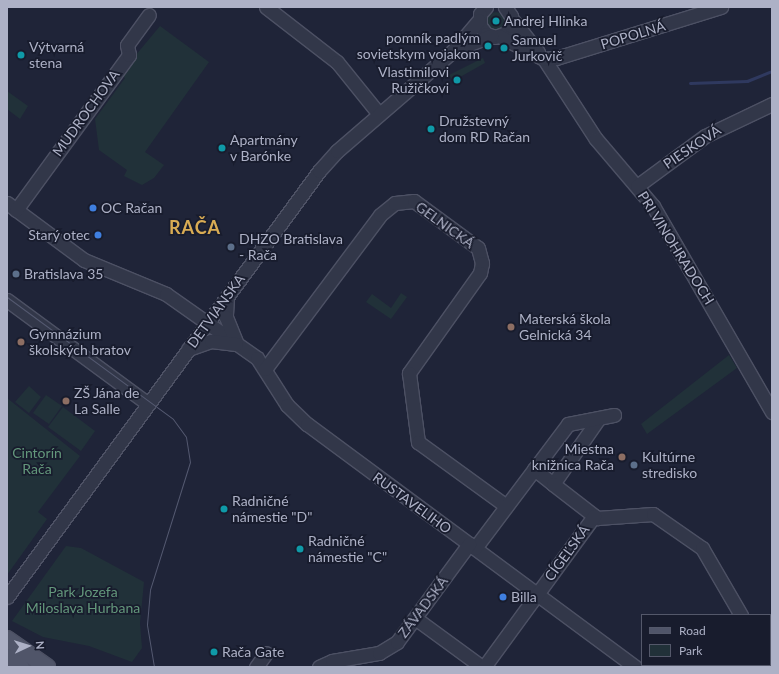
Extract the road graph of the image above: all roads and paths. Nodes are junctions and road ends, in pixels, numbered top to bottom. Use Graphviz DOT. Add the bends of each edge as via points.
graph roads {
  1 [pos="266,7"];
  2 [pos="505,7"];
  3 [pos="721,7"];
  4 [pos="706,10"];
  5 [pos="483,11"];
  6 [pos="149,15"];
  7 [pos="512,19"];
  8 [pos="495,36"];
  9 [pos="453,51"];
  10 [pos="542,57"];
  11 [pos="772,104"];
  12 [pos="379,114"];
  13 [pos="637,186"];
  14 [pos="11,206"];
  15 [pos="227,296"];
  16 [pos="7,300"];
  17 [pos="207,323"];
  18 [pos="236,344"];
  19 [pos="188,349"];
  20 [pos="265,369"];
  21 [pos="148,404"];
  22 [pos="772,412"];
  23 [pos="614,415"];
  24 [pos="599,418"];
  25 [pos="534,469"];
  26 [pos="553,484"];
  27 [pos="506,506"];
  28 [pos="594,516"];
  29 [pos="472,546"];
  30 [pos="537,595"];
  31 [pos="7,597"];
  32 [pos="740,614"];
  33 [pos="415,618"];
  34 [pos="7,639"];
  35 [pos="266,653"];
  36 [pos="7,657"];
  37 [pos="21,667"];
  38 [pos="47,667"];
  39 [pos="256,667"];
  40 [pos="319,667"];
  41 [pos="483,667"];
  42 [pos="635,667"];
  1 -- 12 [label="street" via="337,62"];
  2 -- 7 [label="street, PRI VINOHRADOCH"];
  3 -- 4 [label="street, POPOLNÁ"];
  4 -- 10 [label="street, POPOLNÁ" via="556,58"];
  5 -- 8 [label="street" via="482,30"];
  5 -- 9 [label="street, DETVIANSKA"];
  6 -- 14 [label="street, MUDROCHOVA" via="127,45 129,55"];
  7 -- 8 [label="street" via="508,31"];
  7 -- 10 [label="street, PRI VINOHRADOCH"];
  8 -- 9 [label="street, DETVIANSKA"];
  8 -- 10 [label="street"];
  9 -- 12 [label="street, DETVIANSKA"];
  10 -- 13 [label="street, PRI VINOHRADOCH" via="596,139"];
  11 -- 13 [label="street, PIESKOVÁ" via="705,136"];
  12 -- 15 [label="street, DETVIANSKA" via="319,171"];
  13 -- 22 [label="street, PRI VINOHRADOCH" via="663,222"];
  14 -- 17 [label="street, RUSTAVELIHO" via="84,260 160,290"];
  15 -- 17 [label="street, DETVIANSKA"];
  15 -- 18 [label="street" via="226,317"];
  16 -- 21 [label="street"];
  17 -- 18 [label="street, RUSTAVELIHO"];
  17 -- 19 [label="street, DETVIANSKA"];
  18 -- 19 [label="street" via="211,341"];
  18 -- 20 [label="street, RUSTAVELIHO" via="257,358"];
  19 -- 21 [label="street, DETVIANSKA"];
  20 -- 27 [label="street, GELNICKÁ" via="380,214 395,203 408,200 416,202 478,248 482,263 480,273 409,373 418,442"];
  20 -- 29 [label="street, RUSTAVELIHO" via="287,405 307,424"];
  21 -- 31 [label="street, DETVIANSKA"];
  23 -- 24 [label="street, ZÁVADSKÁ"];
  24 -- 25 [label="street, ZÁVADSKÁ" via="568,424"];
  24 -- 26 [label="street"];
  25 -- 26 [label="street"];
  25 -- 27 [label="street, ZÁVADSKÁ"];
  26 -- 28 [label="street"];
  27 -- 29 [label="street, ZÁVADSKÁ"];
  28 -- 30 [label="street, CÍGEĽSKÁ"];
  28 -- 32 [label="street, CÍGEĽSKÁ" via="606,519 653,514 703,550"];
  29 -- 30 [label="street, RUSTAVELIHO"];
  29 -- 33 [label="street, ZÁVADSKÁ"];
  30 -- 41 [label="street"];
  30 -- 42 [label="street, RUSTAVELIHO"];
  33 -- 40 [label="street, ZÁVADSKÁ" via="397,642 379,653 332,661"];
  33 -- 41 [label="street"];
  34 -- 38 [label="main road"];
  35 -- 39 [label="street"];
  36 -- 37 [label="main road"];
}
